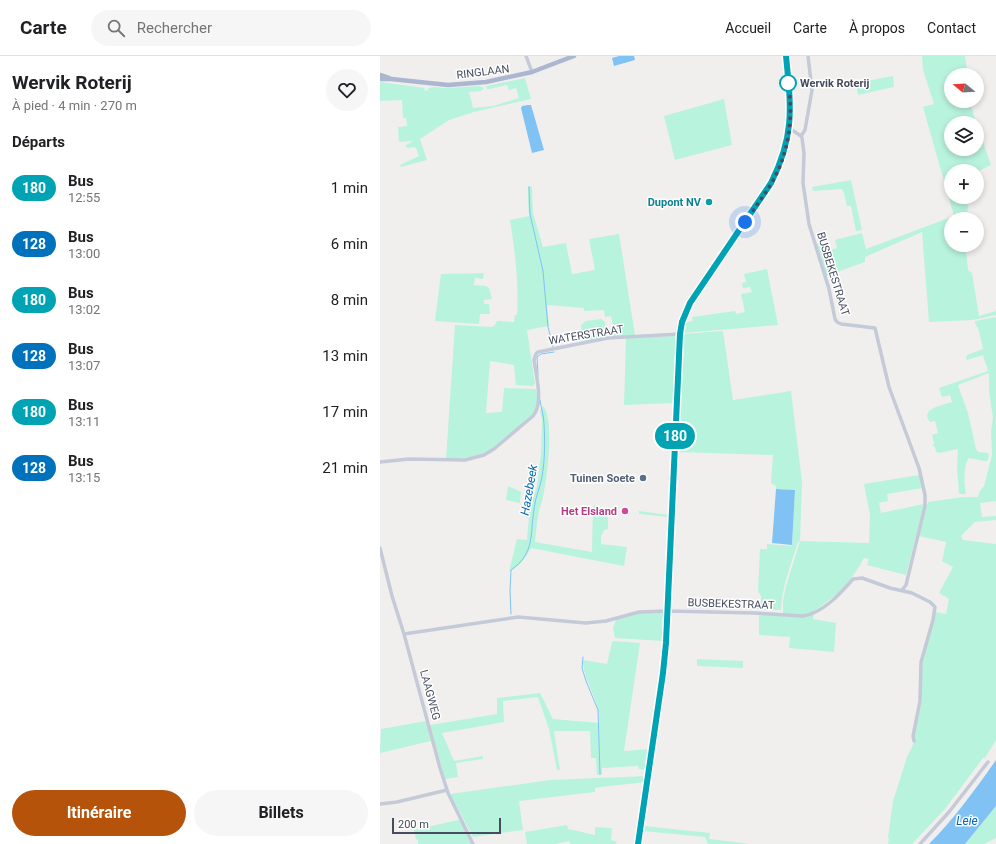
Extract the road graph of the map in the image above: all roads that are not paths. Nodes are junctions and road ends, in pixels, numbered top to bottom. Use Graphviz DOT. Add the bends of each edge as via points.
graph roads {
  1 [pos="526,56"];
  2 [pos="574,56"];
  3 [pos="786,56"];
  4 [pos="808,56"];
  5 [pos="532,72"];
  6 [pos="380,76"];
  7 [pos="391,79"];
  8 [pos="380,80"];
  9 [pos="790,128"];
  10 [pos="801,136"];
  11 [pos="680,334"];
  12 [pos="380,462"];
  13 [pos="380,548"];
  14 [pos="902,590"];
  15 [pos="668,611"];
  16 [pos="404,634"];
  17 [pos="914,741"];
  18 [pos="988,762"];
  19 [pos="447,790"];
  20 [pos="380,804"];
  21 [pos="473,844"];
  22 [pos="638,844"];
  23 [pos="920,844"];
  1 -- 5 [label="street"];
  2 -- 5 [label="main road, RINGLAAN"];
  3 -- 9 [label="street"];
  4 -- 10 [label="street" via="812,90 805,130"];
  5 -- 7 [label="main road, RINGLAAN" via="495,81 462,84"];
  6 -- 7 [label="main road, RINGLAAN"];
  7 -- 8 [label="main road, RINGLAAN"];
  9 -- 10 [label="street"];
  9 -- 11 [label="street" via="779,168 771,183 690,303"];
  10 -- 14 [label="street, BUSBEKESTRAAT" via="808,219 837,322 874,328 888,381 924,487 925,506 906,585"];
  11 -- 12 [label="street, WATERSTRAAT" via="608,338 538,352 534,356 539,403 537,410 494,449 484,455 465,460 410,459"];
  11 -- 15 [label="street"];
  13 -- 16 [label="street, LAAGWEG"];
  14 -- 15 [label="street, BUSBEKESTRAAT" via="862,578 853,579 824,607 803,616"];
  14 -- 17 [label="street, BUSBEKESTRAAT" via="933,603 935,610 921,662 920,701"];
  15 -- 16 [label="street, BUSBEKESTRAAT" via="639,612 606,621 586,623 518,617"];
  15 -- 22 [label="street" via="663,673"];
  16 -- 19 [label="street, LAAGWEG"];
  18 -- 23 [label="street"];
  19 -- 20 [label="street"];
  19 -- 21 [label="street, LAAGWEG"];
}
